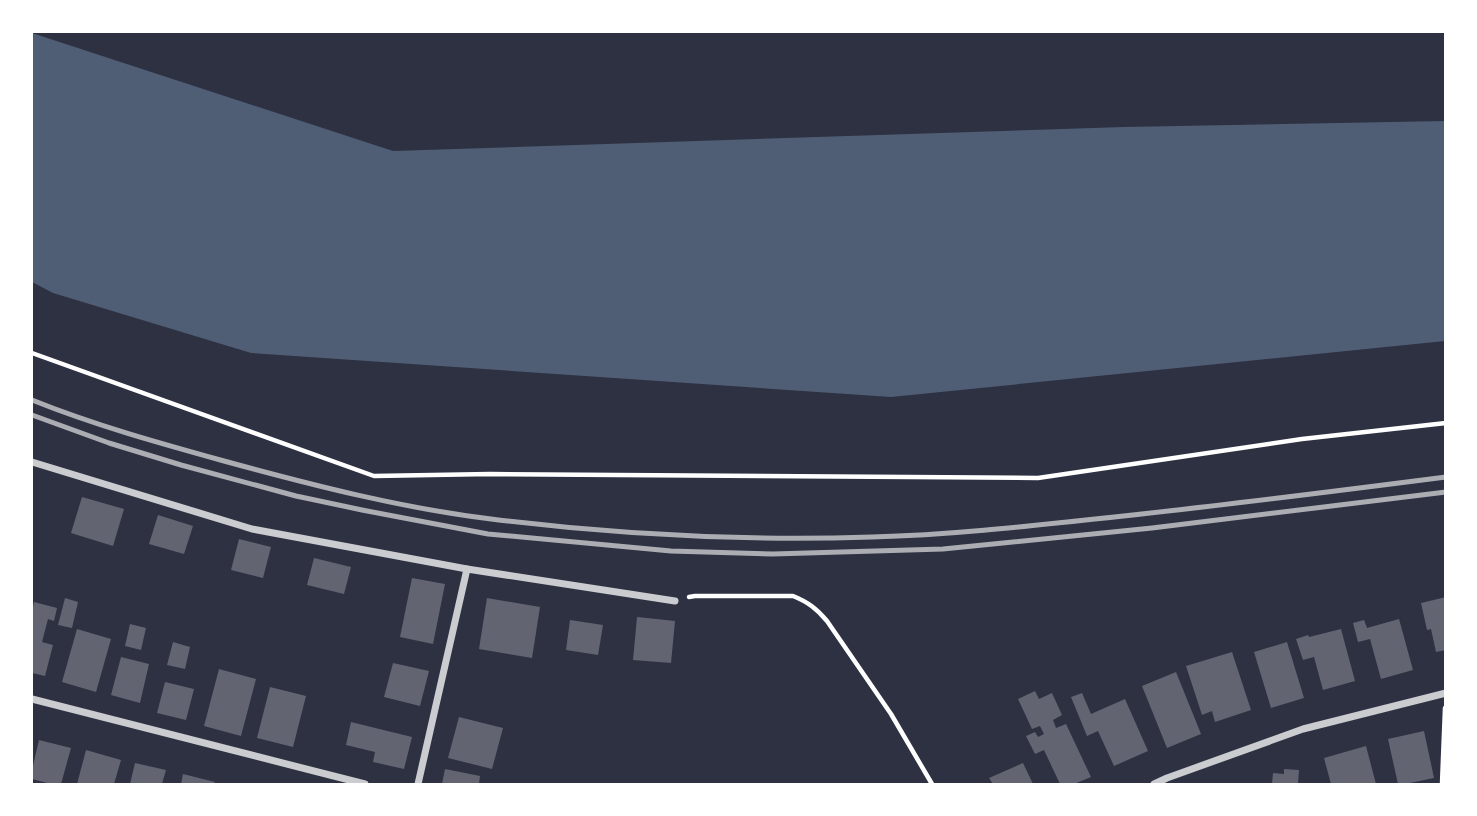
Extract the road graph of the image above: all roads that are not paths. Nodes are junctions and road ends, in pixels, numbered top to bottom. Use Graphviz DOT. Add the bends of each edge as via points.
graph roads {
  1 [pos="32,462"];
  2 [pos="467,569"];
  3 [pos="675,601"];
  4 [pos="1446,693"];
  5 [pos="32,699"];
  6 [pos="365,785"];
  7 [pos="418,785"];
  8 [pos="1154,785"];
  1 -- 2 [label="street" via="252,529"];
  2 -- 3 [label="street"];
  2 -- 7 [label="street"];
  4 -- 8 [label="street" via="1303,729"];
  5 -- 6 [label="street"];
}
